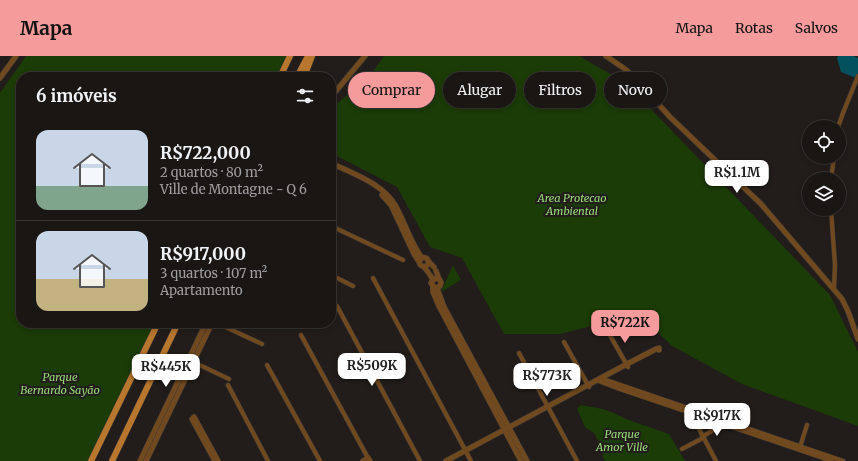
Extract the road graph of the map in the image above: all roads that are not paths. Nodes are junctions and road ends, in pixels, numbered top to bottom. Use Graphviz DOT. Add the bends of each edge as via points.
graph roads {
  1 [pos="16,56"];
  2 [pos="290,56"];
  3 [pos="308,56"];
  4 [pos="313,56"];
  5 [pos="365,56"];
  6 [pos="606,56"];
  7 [pos="282,72"];
  8 [pos="300,72"];
  9 [pos="306,72"];
  10 [pos="858,76"];
  11 [pos="0,78"];
  12 [pos="336,91"];
  13 [pos="840,120"];
  14 [pos="336,166"];
  15 [pos="832,216"];
  16 [pos="336,228"];
  17 [pos="403,260"];
  18 [pos="420,260"];
  19 [pos="426,265"];
  20 [pos="433,274"];
  21 [pos="336,278"];
  22 [pos="373,278"];
  23 [pos="353,286"];
  24 [pos="435,287"];
  25 [pos="834,288"];
  26 [pos="337,306"];
  27 [pos="156,328"];
  28 [pos="176,328"];
  29 [pos="204,328"];
  30 [pos="209,328"];
  31 [pos="228,328"];
  32 [pos="607,330"];
  33 [pos="301,335"];
  34 [pos="858,339"];
  35 [pos="564,342"];
  36 [pos="262,344"];
  37 [pos="657,349"];
  38 [pos="519,353"];
  39 [pos="191,361"];
  40 [pos="267,365"];
  41 [pos="627,365"];
  42 [pos="229,379"];
  43 [pos="600,380"];
  44 [pos="228,385"];
  45 [pos="588,386"];
  46 [pos="548,407"];
  47 [pos="689,411"];
  48 [pos="724,423"];
  49 [pos="807,425"];
  50 [pos="159,427"];
  51 [pos="507,430"];
  52 [pos="702,437"];
  53 [pos="797,447"];
  54 [pos="682,449"];
  55 [pos="466,452"];
  56 [pos="367,460"];
  57 [pos="91,461"];
  58 [pos="112,461"];
  59 [pos="140,461"];
  60 [pos="146,461"];
  61 [pos="214,461"];
  62 [pos="218,461"];
  63 [pos="268,461"];
  64 [pos="320,461"];
  65 [pos="420,461"];
  66 [pos="446,461"];
  67 [pos="452,461"];
  68 [pos="471,461"];
  69 [pos="521,461"];
  70 [pos="527,461"];
  71 [pos="577,461"];
  72 [pos="716,461"];
  73 [pos="832,461"];
  74 [pos="843,461"];
  1 -- 11 [label="street"];
  2 -- 7 [label="main road"];
  3 -- 8 [label="main road"];
  4 -- 9 [label="main road"];
  5 -- 12 [label="street"];
  6 -- 25 [label="street" via="626,69 670,117 761,204"];
  10 -- 13 [label="street"];
  14 -- 18 [label="street" via="359,177 388,202 414,254"];
  15 -- 25 [label="street"];
  16 -- 17 [label="street"];
  18 -- 19 [label="street" via="421,266"];
  18 -- 19 [label="street" via="425,258"];
  19 -- 20 [label="street"];
  20 -- 24 [label="street" via="431,283"];
  20 -- 24 [label="street" via="441,281 441,284"];
  21 -- 23 [label="street"];
  22 -- 55 [label="street"];
  24 -- 51 [label="street"];
  25 -- 34 [label="street" via="845,304"];
  26 -- 65 [label="street"];
  27 -- 57 [label="main road"];
  28 -- 58 [label="main road"];
  29 -- 39 [label="street"];
  30 -- 39 [label="street"];
  31 -- 36 [label="street"];
  32 -- 41 [label="street"];
  33 -- 56 [label="street"];
  35 -- 45 [label="street"];
  37 -- 41 [label="street"];
  38 -- 46 [label="street"];
  39 -- 42 [label="street"];
  39 -- 50 [label="street"];
  40 -- 64 [label="street"];
  41 -- 43 [label="street"];
  43 -- 45 [label="street"];
  43 -- 47 [label="street"];
  44 -- 63 [label="street"];
  45 -- 46 [label="street"];
  46 -- 51 [label="street"];
  46 -- 71 [label="street"];
  47 -- 48 [label="street"];
  47 -- 52 [label="street"];
  48 -- 52 [label="street"];
  48 -- 53 [label="street"];
  49 -- 53 [label="street"];
  50 -- 59 [label="street"];
  50 -- 60 [label="street"];
  51 -- 55 [label="street"];
  51 -- 69 [label="street"];
  51 -- 70 [label="street"];
  52 -- 54 [label="street"];
  52 -- 72 [label="street"];
  53 -- 73 [label="street"];
  53 -- 74 [label="street"];
  55 -- 66 [label="street"];
  55 -- 67 [label="street"];
  55 -- 68 [label="street"];
  61 -- 62 [label="street" via="192,419 195,417"];
}
